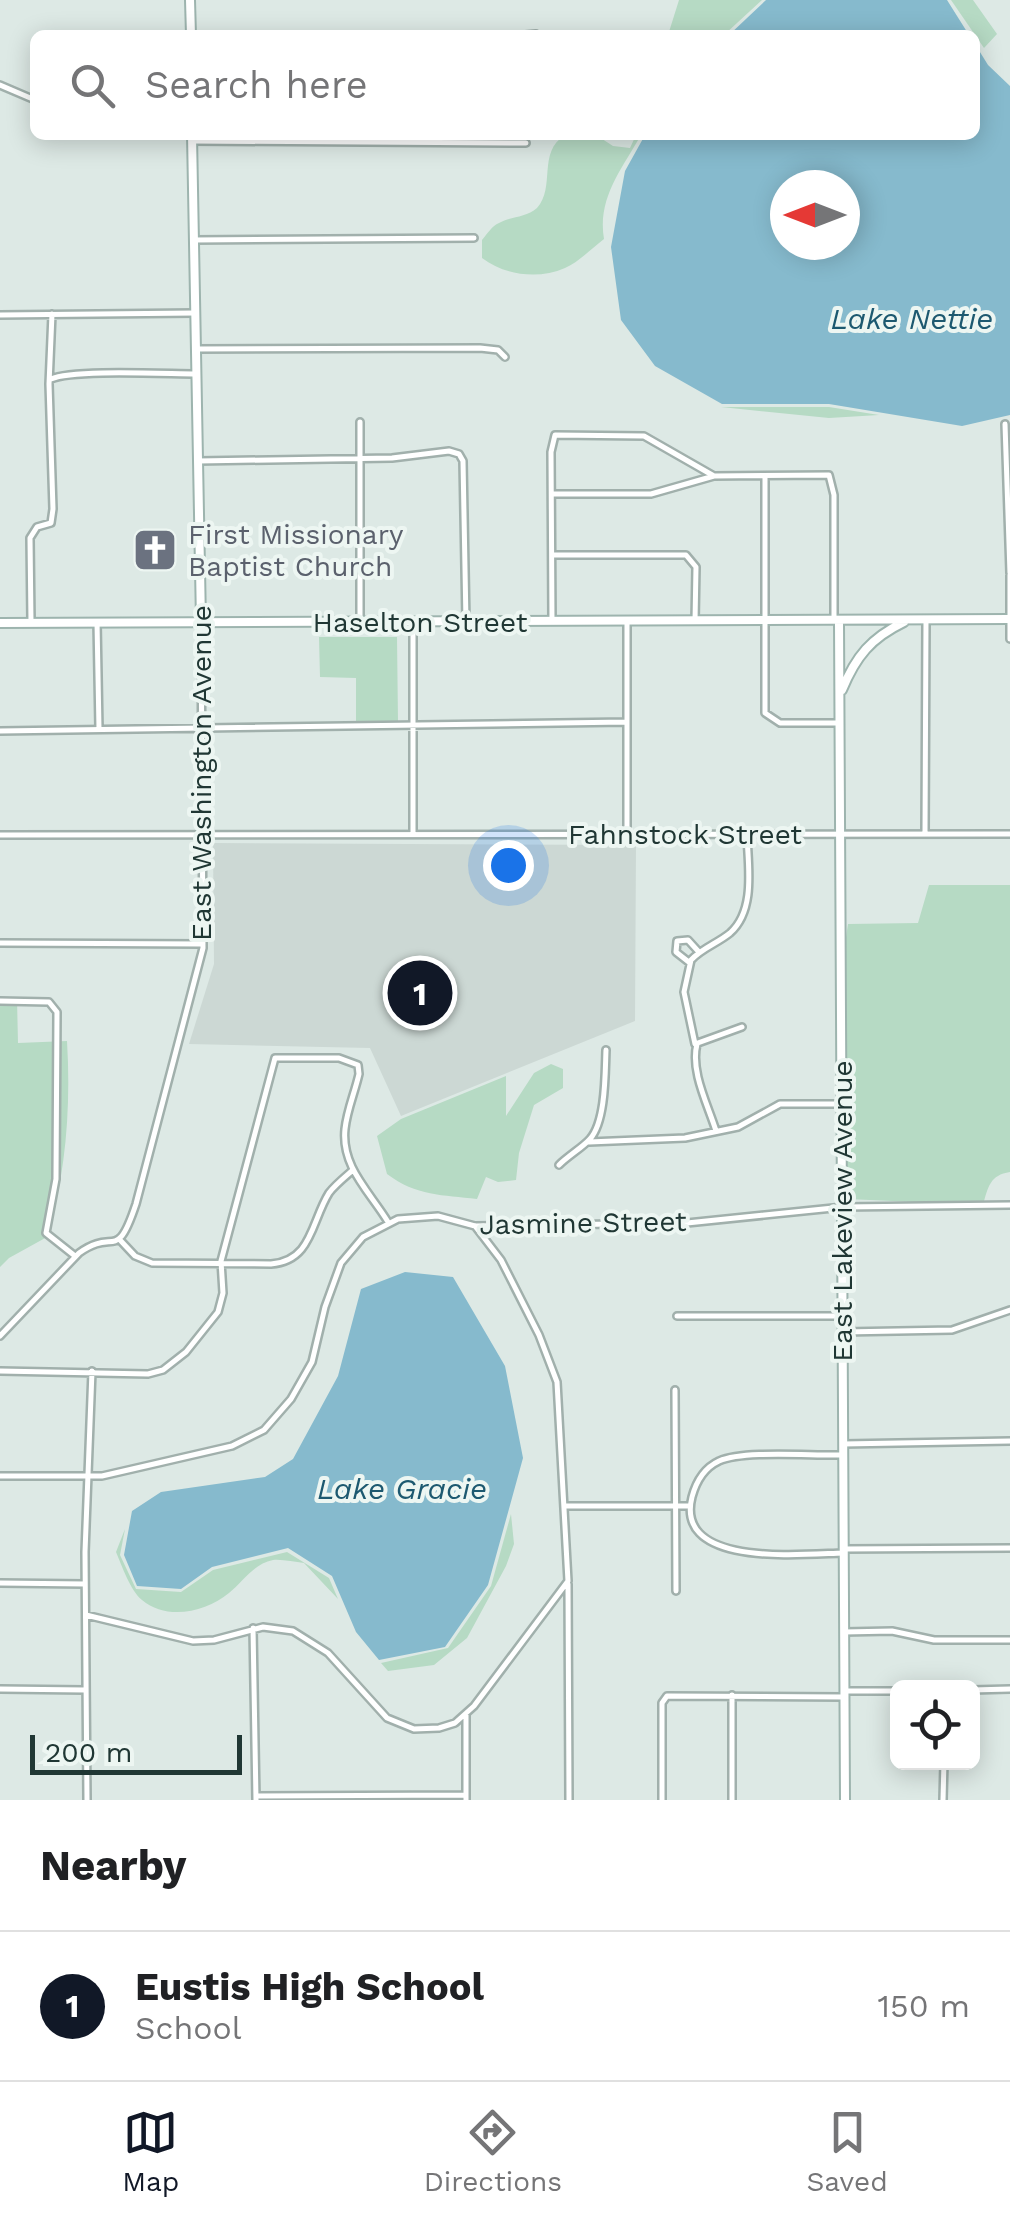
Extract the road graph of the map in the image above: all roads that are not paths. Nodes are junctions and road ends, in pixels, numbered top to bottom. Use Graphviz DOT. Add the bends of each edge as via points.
graph roads {
  1 [pos="190,0"];
  2 [pos="190,30"];
  3 [pos="0,85"];
  4 [pos="30,98"];
  5 [pos="192,140"];
  6 [pos="326,140"];
  7 [pos="526,143"];
  8 [pos="474,238"];
  9 [pos="194,240"];
  10 [pos="196,313"];
  11 [pos="52,314"];
  12 [pos="0,315"];
  13 [pos="196,349"];
  14 [pos="505,357"];
  15 [pos="196,374"];
  16 [pos="52,379"];
  17 [pos="360,422"];
  18 [pos="1004,424"];
  19 [pos="358,459"];
  20 [pos="198,461"];
  21 [pos="714,476"];
  22 [pos="765,477"];
  23 [pos="552,494"];
  24 [pos="552,555"];
  25 [pos="1010,574"];
  26 [pos="1010,619"];
  27 [pos="695,620"];
  28 [pos="766,620"];
  29 [pos="910,620"];
  30 [pos="926,620"];
  31 [pos="552,621"];
  32 [pos="627,621"];
  33 [pos="98,622"];
  34 [pos="201,622"];
  35 [pos="360,622"];
  36 [pos="412,622"];
  37 [pos="466,622"];
  38 [pos="837,622"];
  39 [pos="0,623"];
  40 [pos="30,623"];
  41 [pos="1010,639"];
  42 [pos="840,694"];
  43 [pos="626,722"];
  44 [pos="840,723"];
  45 [pos="412,724"];
  46 [pos="202,728"];
  47 [pos="99,729"];
  48 [pos="0,731"];
  49 [pos="202,834"];
  50 [pos="412,834"];
  51 [pos="747,834"];
  52 [pos="925,834"];
  53 [pos="1010,834"];
  54 [pos="0,835"];
  55 [pos="627,835"];
  56 [pos="840,835"];
  57 [pos="0,943"];
  58 [pos="203,944"];
  59 [pos="699,952"];
  60 [pos="690,963"];
  61 [pos="0,1000"];
  62 [pos="742,1027"];
  63 [pos="697,1044"];
  64 [pos="606,1050"];
  65 [pos="842,1104"];
  66 [pos="716,1131"];
  67 [pos="589,1142"];
  68 [pos="559,1165"];
  69 [pos="353,1170"];
  70 [pos="1010,1205"];
  71 [pos="843,1207"];
  72 [pos="388,1222"];
  73 [pos="475,1226"];
  74 [pos="120,1240"];
  75 [pos="76,1256"];
  76 [pos="222,1263"];
  77 [pos="1010,1310"];
  78 [pos="677,1316"];
  79 [pos="843,1316"];
  80 [pos="843,1332"];
  81 [pos="0,1336"];
  82 [pos="0,1371"];
  83 [pos="92,1371"];
  84 [pos="675,1390"];
  85 [pos="1010,1441"];
  86 [pos="843,1444"];
  87 [pos="842,1455"];
  88 [pos="0,1476"];
  89 [pos="86,1478"];
  90 [pos="566,1506"];
  91 [pos="676,1506"];
  92 [pos="690,1506"];
  93 [pos="1010,1548"];
  94 [pos="843,1551"];
  95 [pos="568,1581"];
  96 [pos="0,1583"];
  97 [pos="84,1584"];
  98 [pos="676,1591"];
  99 [pos="86,1616"];
  100 [pos="252,1628"];
  101 [pos="844,1632"];
  102 [pos="1010,1640"];
  103 [pos="0,1689"];
  104 [pos="1010,1689"];
  105 [pos="85,1690"];
  106 [pos="980,1690"];
  107 [pos="890,1691"];
  108 [pos="844,1694"];
  109 [pos="732,1696"];
  110 [pos="466,1716"];
  111 [pos="944,1770"];
  112 [pos="466,1797"];
  113 [pos="256,1798"];
  114 [pos="87,1800"];
  115 [pos="569,1800"];
  116 [pos="662,1800"];
  117 [pos="732,1800"];
  118 [pos="845,1800"];
  119 [pos="943,1800"];
  1 -- 2 [label="street"];
  3 -- 4 [label="street"];
  5 -- 9 [label="street, East Washington Avenue"];
  6 -- 7 [label="street"];
  8 -- 9 [label="street"];
  9 -- 10 [label="street, East Washington Avenue"];
  10 -- 11 [label="street"];
  10 -- 13 [label="street, East Washington Avenue"];
  11 -- 12 [label="street"];
  11 -- 16 [label="street"];
  13 -- 14 [label="street" via="480,348"];
  13 -- 15 [label="street, East Washington Avenue"];
  15 -- 16 [label="street"];
  15 -- 20 [label="street, East Washington Avenue"];
  16 -- 40 [label="street" via="54,510 51,523 30,538"];
  17 -- 19 [label="street"];
  18 -- 25 [label="street"];
  19 -- 20 [label="street"];
  19 -- 35 [label="street"];
  19 -- 37 [label="street" via="459,454"];
  20 -- 34 [label="street, East Washington Avenue"];
  21 -- 22 [label="street"];
  21 -- 23 [label="street" via="652,494"];
  21 -- 23 [label="street" via="644,436 557,434"];
  22 -- 28 [label="street"];
  22 -- 38 [label="street, East Lakeview Avenue" via="830,475"];
  23 -- 24 [label="street"];
  24 -- 27 [label="street" via="686,555 696,567"];
  24 -- 31 [label="street"];
  25 -- 26 [label="street"];
  26 -- 30 [label="street, Haselton Street"];
  26 -- 41 [label="street"];
  27 -- 28 [label="street, Haselton Street"];
  27 -- 32 [label="street, Haselton Street"];
  28 -- 38 [label="street, Haselton Street"];
  28 -- 44 [label="street" via="768,717"];
  29 -- 30 [label="street, Haselton Street"];
  29 -- 38 [label="street, Haselton Street"];
  29 -- 42 [label="street" via="863,650"];
  30 -- 52 [label="street"];
  31 -- 32 [label="street, Haselton Street"];
  31 -- 37 [label="street, Haselton Street"];
  32 -- 43 [label="street"];
  33 -- 34 [label="street, Haselton Street"];
  33 -- 40 [label="street, Haselton Street"];
  33 -- 47 [label="street"];
  34 -- 35 [label="street, Haselton Street"];
  34 -- 46 [label="street, East Washington Avenue"];
  35 -- 36 [label="street, Haselton Street"];
  36 -- 37 [label="street, Haselton Street"];
  36 -- 45 [label="street"];
  38 -- 42 [label="street, East Lakeview Avenue"];
  39 -- 40 [label="street, Haselton Street"];
  42 -- 44 [label="street, East Lakeview Avenue"];
  43 -- 45 [label="street"];
  43 -- 55 [label="street"];
  44 -- 56 [label="street, East Lakeview Avenue"];
  45 -- 46 [label="street"];
  45 -- 50 [label="street"];
  46 -- 47 [label="street"];
  46 -- 49 [label="street, East Washington Avenue"];
  47 -- 48 [label="street"];
  49 -- 50 [label="street, Fahnstock Street"];
  49 -- 54 [label="street, Fahnstock Street"];
  49 -- 58 [label="street, East Washington Avenue"];
  50 -- 55 [label="street, Fahnstock Street"];
  51 -- 55 [label="street, Fahnstock Street"];
  51 -- 56 [label="street, Fahnstock Street"];
  51 -- 59 [label="street" via="744,912 730,932"];
  52 -- 53 [label="street, Fahnstock Street"];
  52 -- 56 [label="street, Fahnstock Street"];
  56 -- 65 [label="street, East Lakeview Avenue"];
  57 -- 58 [label="street"];
  58 -- 74 [label="street, East Washington Avenue" via="136,1204"];
  59 -- 60 [label="street"];
  59 -- 60 [label="street" via="688,940 677,941 676,952"];
  60 -- 63 [label="street" via="684,992"];
  61 -- 75 [label="street" via="49,1002 56,1012 56,1180 46,1233"];
  62 -- 63 [label="street"];
  63 -- 66 [label="street" via="694,1057"];
  64 -- 67 [label="street" via="602,1104"];
  65 -- 66 [label="street" via="780,1104 738,1128"];
  65 -- 71 [label="street, East Lakeview Avenue"];
  66 -- 67 [label="street"];
  67 -- 68 [label="street"];
  69 -- 72 [label="street"];
  69 -- 76 [label="street" via="330,1192 296,1258"];
  69 -- 76 [label="street" via="345,1129 358,1065 339,1058 275,1058"];
  70 -- 71 [label="street, Jasmine Street"];
  71 -- 73 [label="street, Jasmine Street" via="687,1222"];
  71 -- 79 [label="street, East Lakeview Avenue"];
  72 -- 73 [label="street, Jasmine Street" via="422,1216"];
  72 -- 89 [label="street" via="363,1236 341,1263 312,1362 264,1430 232,1446"];
  73 -- 90 [label="street" via="502,1260 557,1382"];
  74 -- 75 [label="street"];
  74 -- 76 [label="street" via="152,1263"];
  75 -- 81 [label="street"];
  76 -- 83 [label="street" via="218,1312 171,1366 148,1374"];
  77 -- 80 [label="street" via="952,1330"];
  78 -- 79 [label="street"];
  79 -- 80 [label="street, East Lakeview Avenue"];
  80 -- 86 [label="street, East Lakeview Avenue"];
  82 -- 83 [label="street"];
  83 -- 89 [label="street"];
  84 -- 91 [label="street"];
  85 -- 86 [label="street"];
  86 -- 87 [label="street, East Lakeview Avenue"];
  87 -- 92 [label="street" via="721,1460 701,1476"];
  87 -- 94 [label="street, East Lakeview Avenue"];
  88 -- 89 [label="street"];
  89 -- 97 [label="street"];
  90 -- 91 [label="street"];
  90 -- 95 [label="street"];
  91 -- 92 [label="street"];
  91 -- 98 [label="street"];
  92 -- 94 [label="street" via="704,1537 728,1550"];
  93 -- 94 [label="street"];
  94 -- 101 [label="street, East Lakeview Avenue"];
  95 -- 110 [label="street"];
  95 -- 115 [label="street"];
  96 -- 97 [label="street"];
  97 -- 99 [label="street"];
  99 -- 100 [label="street" via="194,1641"];
  99 -- 105 [label="street"];
  100 -- 110 [label="street" via="282,1628 310,1639 394,1722 439,1728"];
  100 -- 113 [label="street"];
  101 -- 102 [label="street"];
  101 -- 108 [label="street, East Lakeview Avenue"];
  103 -- 105 [label="street"];
  104 -- 106 [label="street"];
  105 -- 114 [label="street"];
  107 -- 108 [label="street"];
  108 -- 109 [label="street"];
  108 -- 118 [label="street, East Lakeview Avenue"];
  109 -- 116 [label="street" via="670,1696 662,1703"];
  109 -- 117 [label="street"];
  110 -- 112 [label="street"];
  111 -- 119 [label="street"];
  112 -- 113 [label="street"];
}
